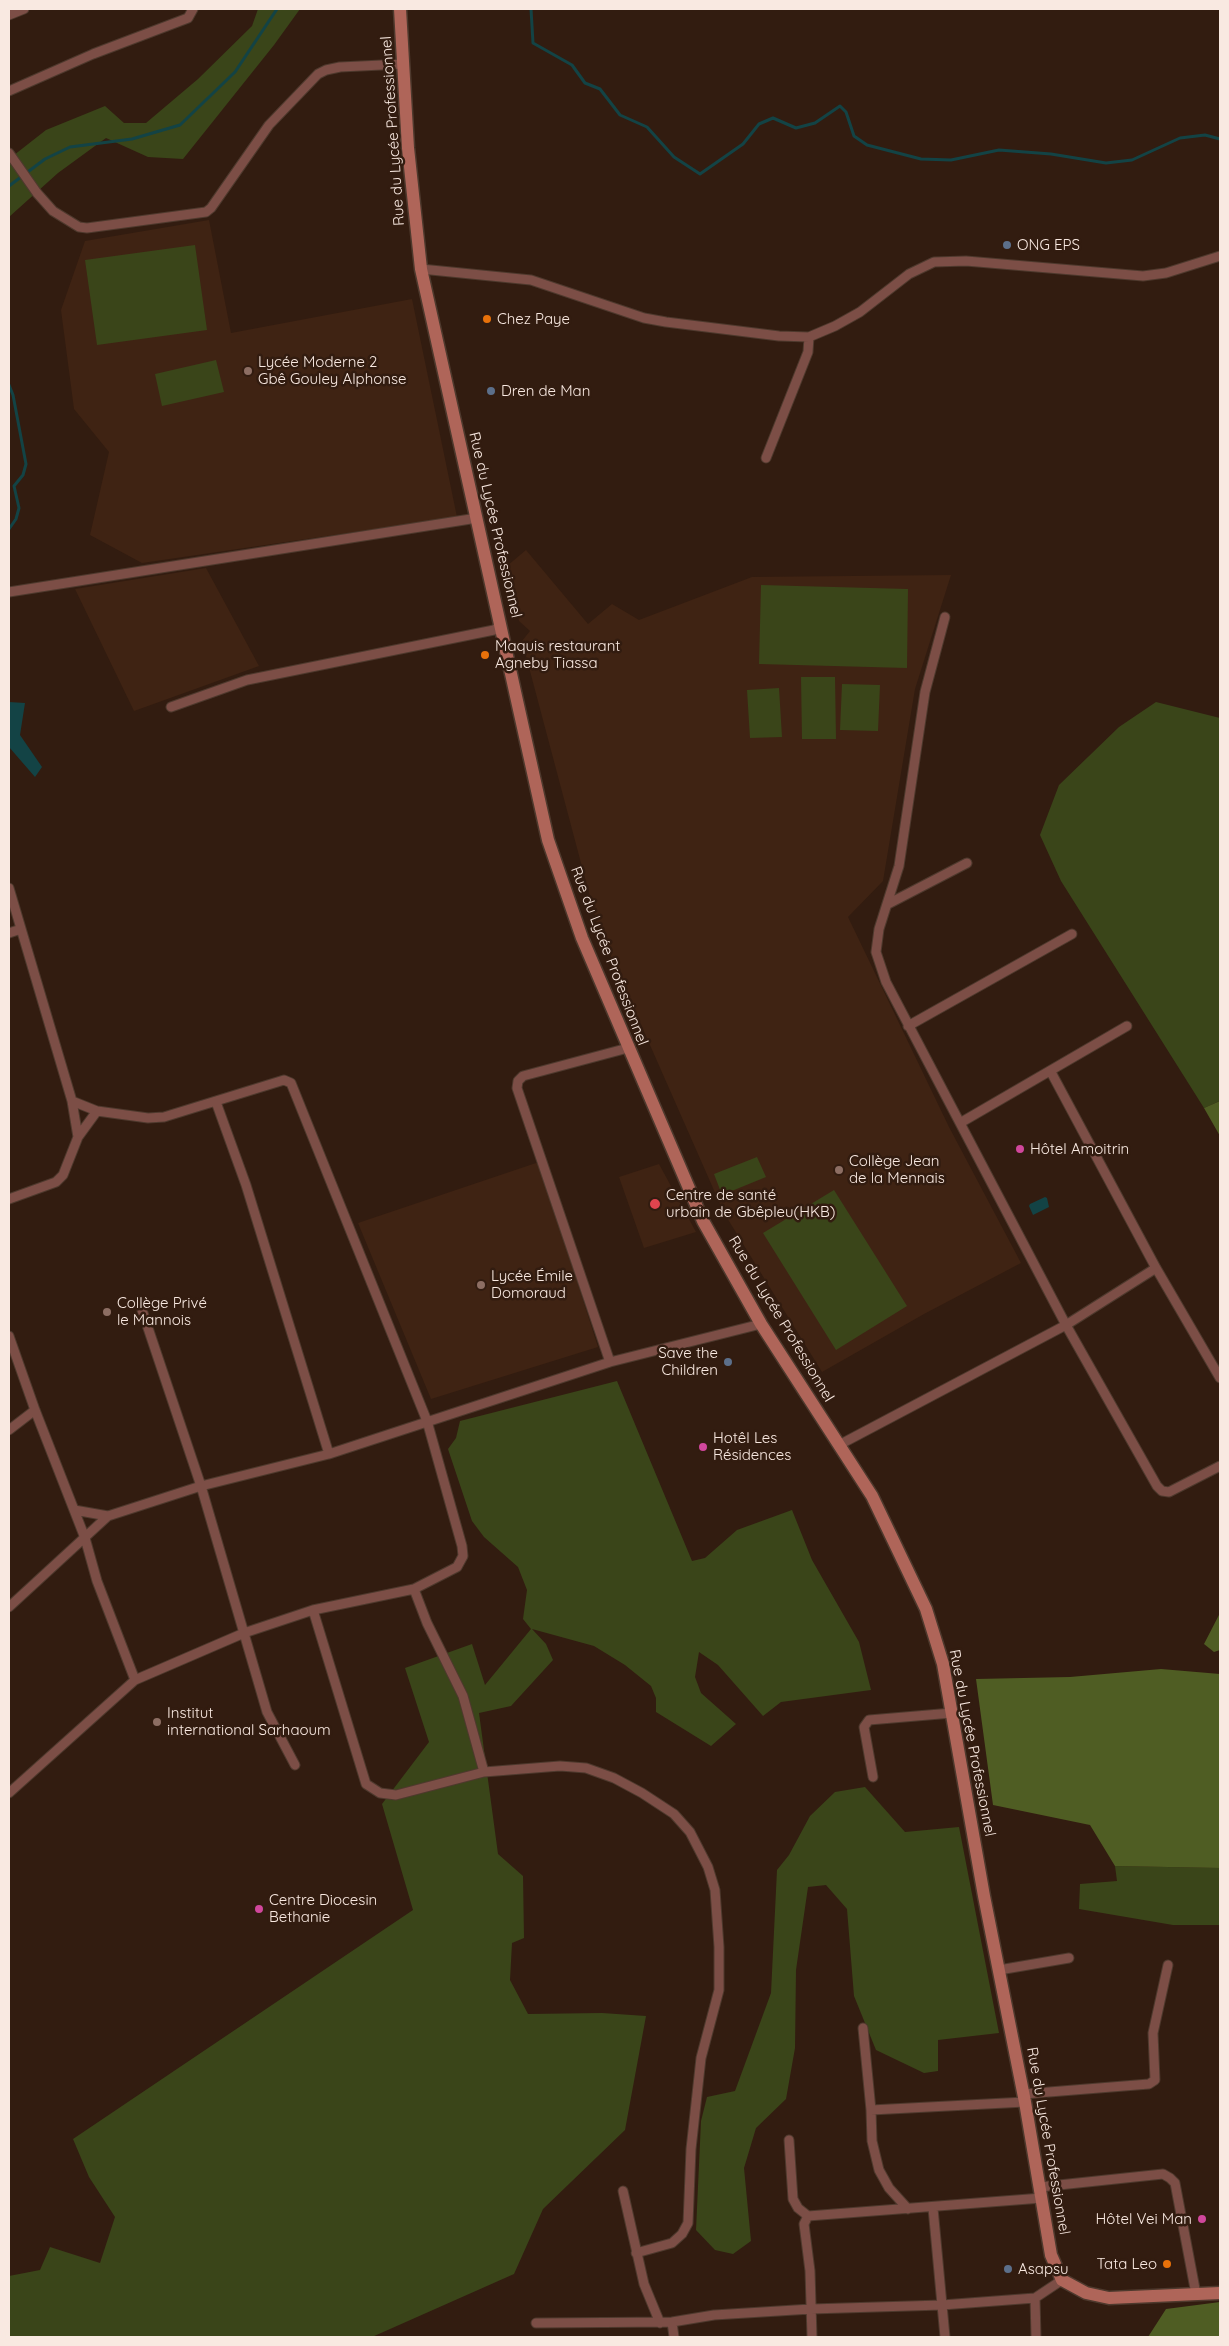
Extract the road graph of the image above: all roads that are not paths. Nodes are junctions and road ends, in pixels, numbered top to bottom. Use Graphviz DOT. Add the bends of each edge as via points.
graph roads {
  1 [pos="24,9"];
  2 [pos="193,9"];
  3 [pos="400,9"];
  4 [pos="9,16"];
  5 [pos="403,64"];
  6 [pos="9,91"];
  7 [pos="9,153"];
  8 [pos="1220,256"];
  9 [pos="421,269"];
  10 [pos="809,337"];
  11 [pos="766,458"];
  12 [pos="477,518"];
  13 [pos="9,592"];
  14 [pos="945,617"];
  15 [pos="499,629"];
  16 [pos="171,707"];
  17 [pos="968,863"];
  18 [pos="9,888"];
  19 [pos="888,904"];
  20 [pos="21,929"];
  21 [pos="9,933"];
  22 [pos="1072,934"];
  23 [pos="908,1026"];
  24 [pos="1127,1026"];
  25 [pos="628,1048"];
  26 [pos="1051,1072"];
  27 [pos="72,1101"];
  28 [pos="216,1102"];
  29 [pos="97,1112"];
  30 [pos="960,1123"];
  31 [pos="78,1136"];
  32 [pos="9,1199"];
  33 [pos="1156,1268"];
  34 [pos="142,1310"];
  35 [pos="761,1324"];
  36 [pos="1066,1325"];
  37 [pos="9,1336"];
  38 [pos="610,1362"];
  39 [pos="1220,1378"];
  40 [pos="35,1410"];
  41 [pos="427,1422"];
  42 [pos="9,1430"];
  43 [pos="839,1445"];
  44 [pos="329,1454"];
  45 [pos="1220,1466"];
  46 [pos="201,1486"];
  47 [pos="74,1510"];
  48 [pos="108,1516"];
  49 [pos="85,1538"];
  50 [pos="414,1589"];
  51 [pos="9,1607"];
  52 [pos="313,1610"];
  53 [pos="244,1632"];
  54 [pos="135,1680"];
  55 [pos="952,1713"];
  56 [pos="294,1765"];
  57 [pos="484,1772"];
  58 [pos="873,1777"];
  59 [pos="9,1793"];
  60 [pos="1069,1958"];
  61 [pos="1168,1966"];
  62 [pos="999,1970"];
  63 [pos="863,2028"];
  64 [pos="1025,2098"];
  65 [pos="872,2110"];
  66 [pos="789,2140"];
  67 [pos="623,2191"];
  68 [pos="1041,2192"];
  69 [pos="933,2208"];
  70 [pos="908,2209"];
  71 [pos="808,2216"];
  72 [pos="636,2253"];
  73 [pos="1062,2280"];
  74 [pos="1220,2293"];
  75 [pos="1196,2294"];
  76 [pos="1035,2298"];
  77 [pos="942,2305"];
  78 [pos="811,2308"];
  79 [pos="672,2322"];
  80 [pos="536,2323"];
  81 [pos="660,2323"];
  82 [pos="674,2337"];
  83 [pos="812,2337"];
  84 [pos="945,2337"];
  85 [pos="1036,2337"];
  1 -- 4 [label="street"];
  2 -- 6 [label="street" via="188,18 93,54"];
  3 -- 5 [label="main road, Rue du Lycée Professionnel"];
  5 -- 7 [label="street" via="340,67 318,74 269,125 206,212 79,227 53,211"];
  5 -- 9 [label="main road, Rue du Lycée Professionnel"];
  8 -- 10 [label="street" via="1166,273 1143,276 966,261 934,262 909,274 860,312"];
  9 -- 10 [label="street" via="531,280 644,318 666,322"];
  9 -- 12 [label="main road, Rue du Lycée Professionnel"];
  10 -- 11 [label="street" via="808,352"];
  12 -- 13 [label="street"];
  12 -- 15 [label="main road, Rue du Lycée Professionnel"];
  14 -- 19 [label="street" via="925,692 899,866"];
  15 -- 16 [label="street" via="247,680"];
  15 -- 25 [label="main road, Rue du Lycée Professionnel" via="548,840 582,938"];
  17 -- 19 [label="street"];
  18 -- 20 [label="street"];
  19 -- 23 [label="street" via="879,929 876,952 886,982"];
  20 -- 21 [label="street"];
  20 -- 27 [label="street"];
  22 -- 23 [label="street"];
  23 -- 30 [label="street"];
  24 -- 26 [label="street"];
  25 -- 35 [label="main road, Rue du Lycée Professionnel" via="703,1221"];
  25 -- 38 [label="street" via="523,1076 518,1082"];
  26 -- 30 [label="street"];
  26 -- 33 [label="street"];
  27 -- 29 [label="street"];
  27 -- 31 [label="street"];
  28 -- 29 [label="street" via="164,1117"];
  28 -- 41 [label="street" via="284,1080 291,1083"];
  28 -- 44 [label="street" via="246,1185"];
  29 -- 31 [label="street"];
  30 -- 36 [label="street"];
  31 -- 32 [label="street" via="63,1175 56,1182"];
  33 -- 36 [label="street"];
  33 -- 39 [label="street"];
  34 -- 46 [label="street"];
  35 -- 38 [label="street"];
  35 -- 43 [label="main road, Rue du Lycée Professionnel"];
  36 -- 43 [label="street"];
  36 -- 45 [label="street" via="1162,1491 1169,1492"];
  37 -- 40 [label="street"];
  38 -- 41 [label="street"];
  40 -- 42 [label="street"];
  40 -- 47 [label="street"];
  41 -- 44 [label="street"];
  41 -- 50 [label="street" via="463,1556 457,1567"];
  43 -- 55 [label="main road, Rue du Lycée Professionnel" via="872,1496 926,1609 943,1664"];
  44 -- 46 [label="street"];
  46 -- 48 [label="street"];
  46 -- 53 [label="street"];
  47 -- 48 [label="street"];
  47 -- 49 [label="street"];
  48 -- 49 [label="street"];
  49 -- 51 [label="street"];
  49 -- 54 [label="street" via="97,1580"];
  50 -- 52 [label="street"];
  50 -- 57 [label="street" via="463,1696"];
  52 -- 53 [label="street"];
  52 -- 57 [label="street" via="366,1784 380,1793 396,1795"];
  53 -- 54 [label="street"];
  53 -- 56 [label="street" via="267,1712"];
  54 -- 59 [label="street"];
  55 -- 58 [label="street" via="869,1720 865,1723"];
  55 -- 62 [label="main road, Rue du Lycée Professionnel"];
  57 -- 72 [label="street" via="560,1766 586,1768 614,1778 674,1814 690,1832 708,1867 714,1890 719,1990 701,2058 691,2149 688,2223 672,2243"];
  60 -- 62 [label="street"];
  61 -- 64 [label="street" via="1153,2033 1155,2080 1149,2084"];
  62 -- 64 [label="main road, Rue du Lycée Professionnel"];
  63 -- 65 [label="street"];
  64 -- 65 [label="street"];
  64 -- 68 [label="main road, Rue du Lycée Professionnel"];
  65 -- 70 [label="street" via="872,2141 879,2170 889,2188"];
  66 -- 71 [label="street" via="793,2198 798,2208"];
  67 -- 72 [label="street"];
  68 -- 69 [label="street"];
  68 -- 73 [label="main road, Rue du Lycée Professionnel" via="1051,2255"];
  68 -- 75 [label="street" via="1163,2174 1170,2178 1175,2183"];
  69 -- 70 [label="street"];
  69 -- 77 [label="street"];
  70 -- 71 [label="street"];
  71 -- 78 [label="street" via="804,2224"];
  72 -- 81 [label="street"];
  73 -- 75 [label="main road" via="1086,2293 1109,2298"];
  73 -- 76 [label="street"];
  74 -- 75 [label="main road"];
  76 -- 77 [label="street"];
  76 -- 85 [label="street"];
  77 -- 78 [label="street"];
  77 -- 84 [label="street"];
  78 -- 79 [label="street" via="714,2315"];
  78 -- 83 [label="street"];
  79 -- 81 [label="street"];
  79 -- 82 [label="street"];
  80 -- 81 [label="street"];
}
